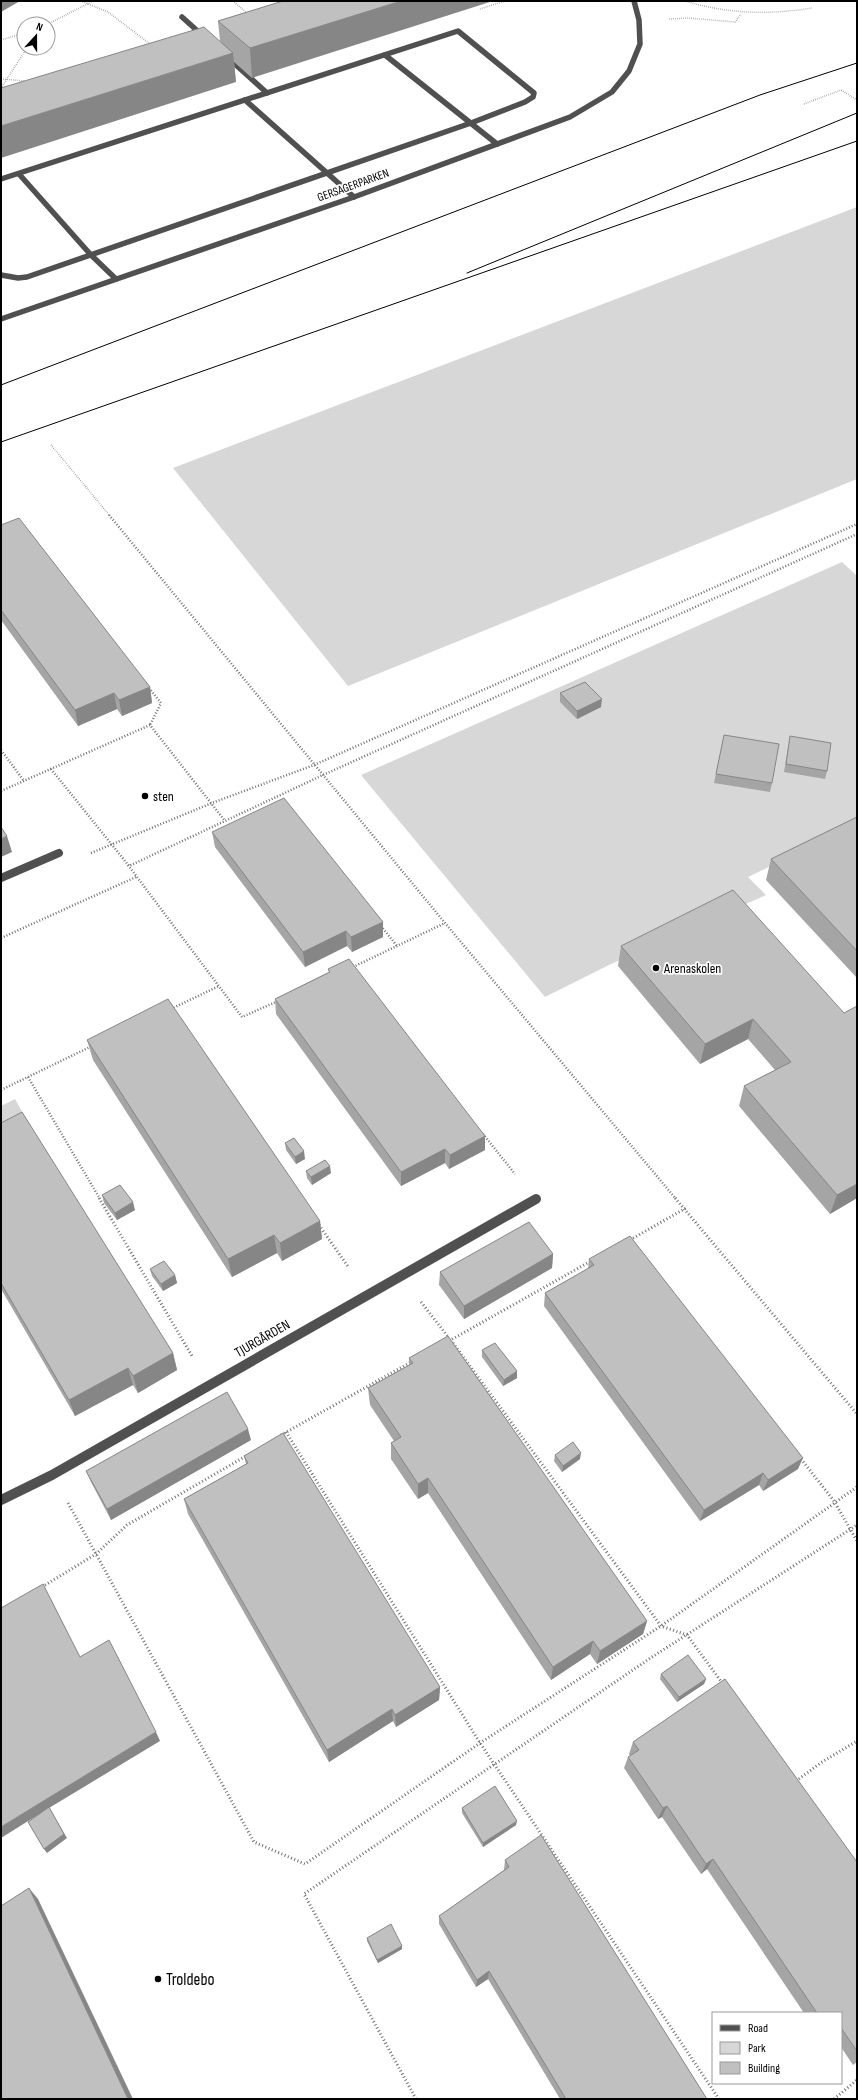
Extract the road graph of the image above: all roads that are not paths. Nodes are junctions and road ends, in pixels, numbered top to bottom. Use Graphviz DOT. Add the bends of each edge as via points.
graph roads {
  1 [pos="634,1"];
  2 [pos="182,17"];
  3 [pos="205,38"];
  4 [pos="222,53"];
  5 [pos="385,55"];
  6 [pos="267,93"];
  7 [pos="245,100"];
  8 [pos="471,123"];
  9 [pos="497,144"];
  10 [pos="327,173"];
  11 [pos="19,174"];
  12 [pos="1,179"];
  13 [pos="354,197"];
  14 [pos="91,254"];
  15 [pos="1,275"];
  16 [pos="116,279"];
  17 [pos="1,319"];
  18 [pos="59,853"];
  19 [pos="1,878"];
  20 [pos="536,1199"];
  21 [pos="1,1500"];
  1 -- 9 [label="street, GERSAGERPARKEN" via="639,20 640,44 629,71 612,92 570,117"];
  2 -- 3 [label="street"];
  4 -- 6 [label="street"];
  5 -- 6 [label="street"];
  5 -- 8 [label="street"];
  5 -- 8 [label="street" via="458,31 534,93 533,97 525,102"];
  6 -- 7 [label="street"];
  7 -- 10 [label="street"];
  7 -- 11 [label="street"];
  8 -- 9 [label="street"];
  8 -- 10 [label="street"];
  9 -- 13 [label="street, GERSAGERPARKEN"];
  10 -- 13 [label="street"];
  10 -- 14 [label="street"];
  11 -- 12 [label="street"];
  11 -- 14 [label="street"];
  13 -- 16 [label="street, GERSAGERPARKEN"];
  14 -- 15 [label="street" via="22,278"];
  14 -- 16 [label="street"];
  16 -- 17 [label="street, GERSAGERPARKEN"];
  18 -- 19 [label="street"];
  20 -- 21 [label="street, TJURGÅRDEN" via="52,1475"];
}
